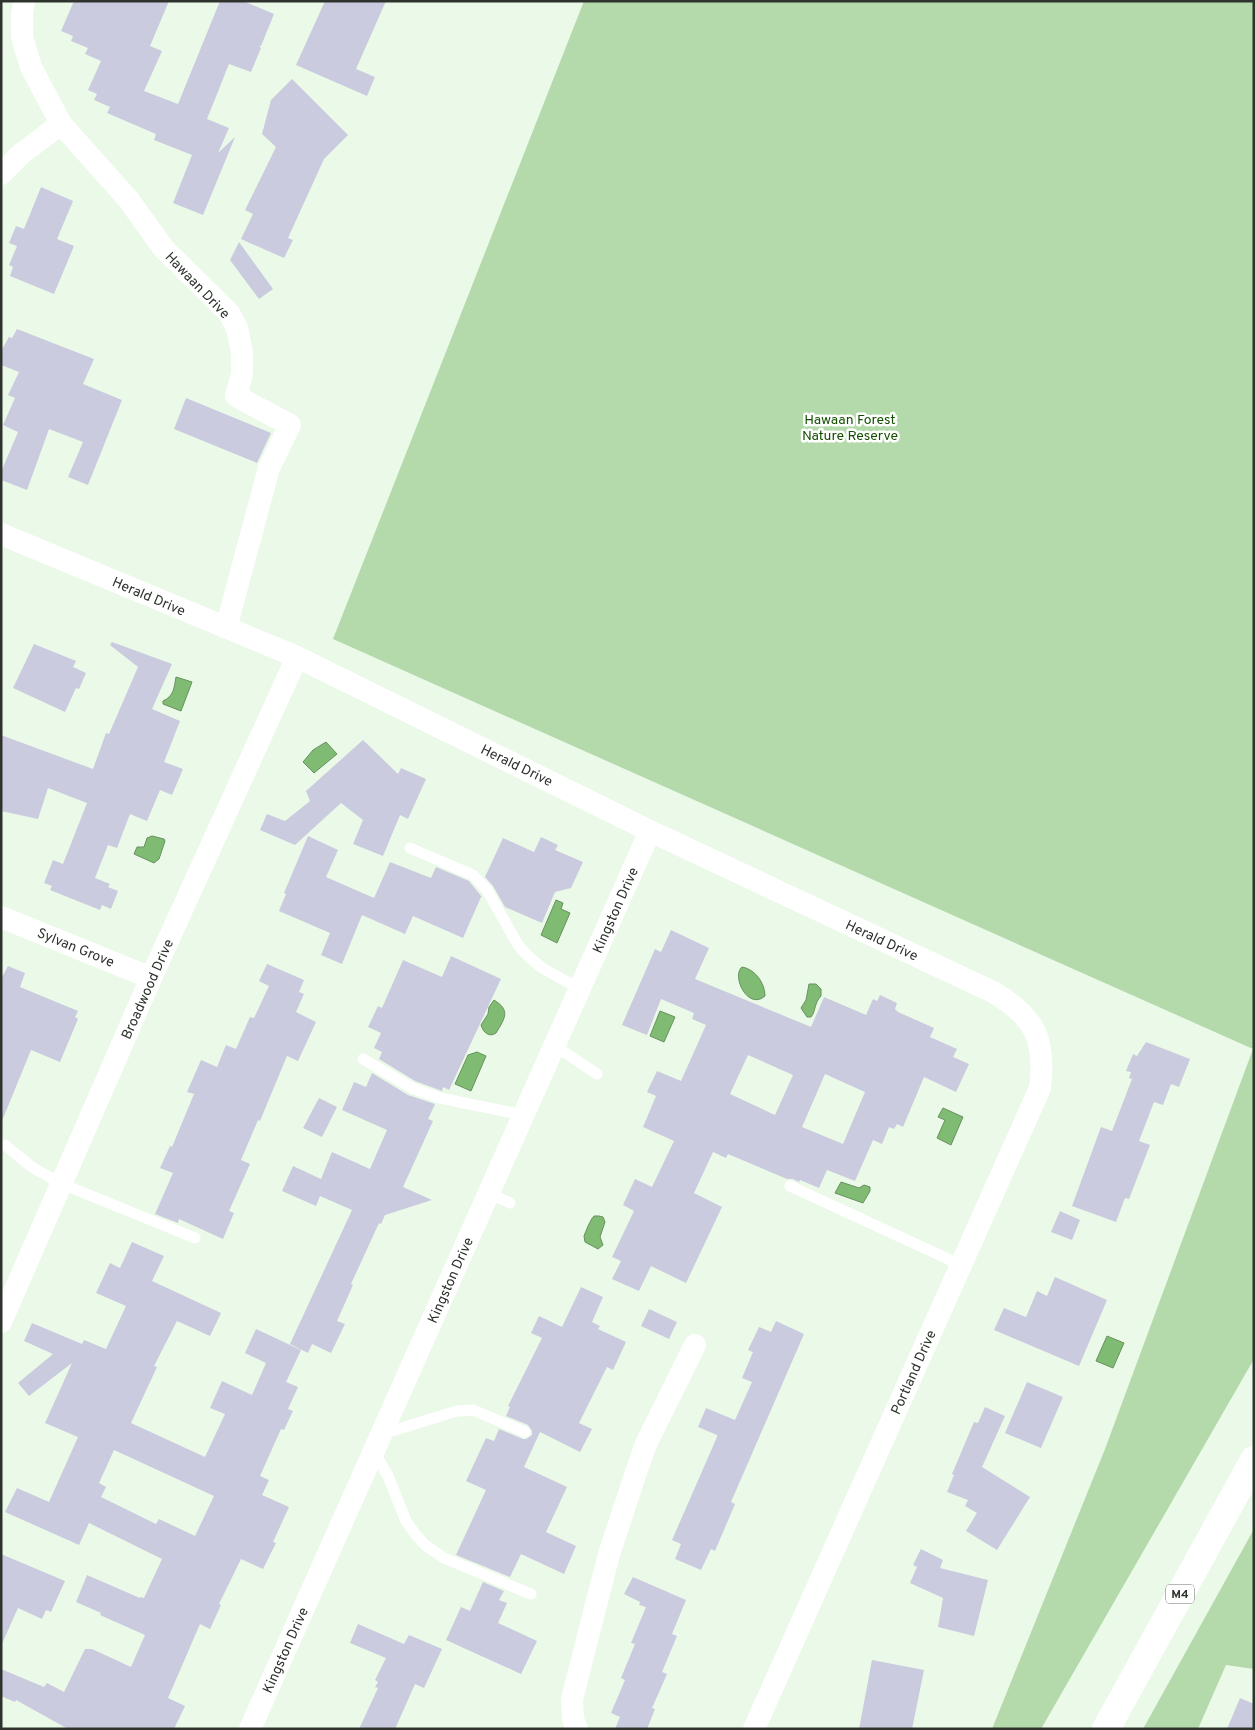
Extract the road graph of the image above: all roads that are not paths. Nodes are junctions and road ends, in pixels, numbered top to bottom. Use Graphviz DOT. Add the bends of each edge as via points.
graph roads {
  1 [pos="24,1"];
  2 [pos="62,124"];
  3 [pos="1,174"];
  4 [pos="1,534"];
  5 [pos="226,628"];
  6 [pos="297,657"];
  7 [pos="650,831"];
  8 [pos="410,848"];
  9 [pos="1,917"];
  10 [pos="151,978"];
  11 [pos="580,989"];
  12 [pos="1024,1013"];
  13 [pos="554,1045"];
  14 [pos="363,1059"];
  15 [pos="596,1074"];
  16 [pos="523,1115"];
  17 [pos="6,1145"];
  18 [pos="62,1184"];
  19 [pos="790,1186"];
  20 [pos="489,1193"];
  21 [pos="510,1203"];
  22 [pos="195,1238"];
  23 [pos="961,1265"];
  24 [pos="4,1310"];
  25 [pos="695,1345"];
  26 [pos="525,1432"];
  27 [pos="377,1442"];
  28 [pos="1254,1460"];
  29 [pos="531,1594"];
  30 [pos="250,1729"];
  31 [pos="577,1729"];
  32 [pos="754,1729"];
  33 [pos="1106,1729"];
  1 -- 2 [label="street, Hawaan Drive" via="22,37 31,67"];
  2 -- 3 [label="street" via="21,154"];
  2 -- 5 [label="street, Hawaan Drive" via="128,199 164,249 229,313 237,328 242,353 242,374 236,396 290,425 269,468"];
  4 -- 5 [label="street, Herald Drive"];
  5 -- 6 [label="street, Herald Drive"];
  6 -- 7 [label="street, Herald Drive"];
  6 -- 10 [label="street, Broadwood Drive"];
  7 -- 11 [label="street, Kingston Drive"];
  7 -- 12 [label="street, Herald Drive" via="993,992"];
  8 -- 11 [label="lane" via="473,875 487,890 518,945 529,958"];
  9 -- 10 [label="street, Sylvan Grove"];
  10 -- 18 [label="street, Broadwood Drive"];
  11 -- 13 [label="street, Kingston Drive"];
  12 -- 23 [label="street, Portland Drive" via="1042,1047 1040,1088"];
  13 -- 15 [label="lane"];
  13 -- 16 [label="street, Kingston Drive"];
  14 -- 16 [label="lane" via="412,1088 440,1098"];
  16 -- 20 [label="street, Kingston Drive"];
  17 -- 18 [label="lane" via="33,1168"];
  18 -- 22 [label="lane"];
  18 -- 24 [label="street, Broadwood Drive"];
  19 -- 23 [label="lane"];
  20 -- 21 [label="lane"];
  20 -- 27 [label="street, Kingston Drive"];
  23 -- 32 [label="street, Portland Drive"];
  25 -- 31 [label="street" via="646,1444 609,1554 572,1699"];
  26 -- 27 [label="lane" via="473,1410 457,1411"];
  27 -- 29 [label="lane" via="406,1521 425,1545 444,1558"];
  27 -- 30 [label="street, Kingston Drive"];
  28 -- 33 [label="main road, M4"];
}
